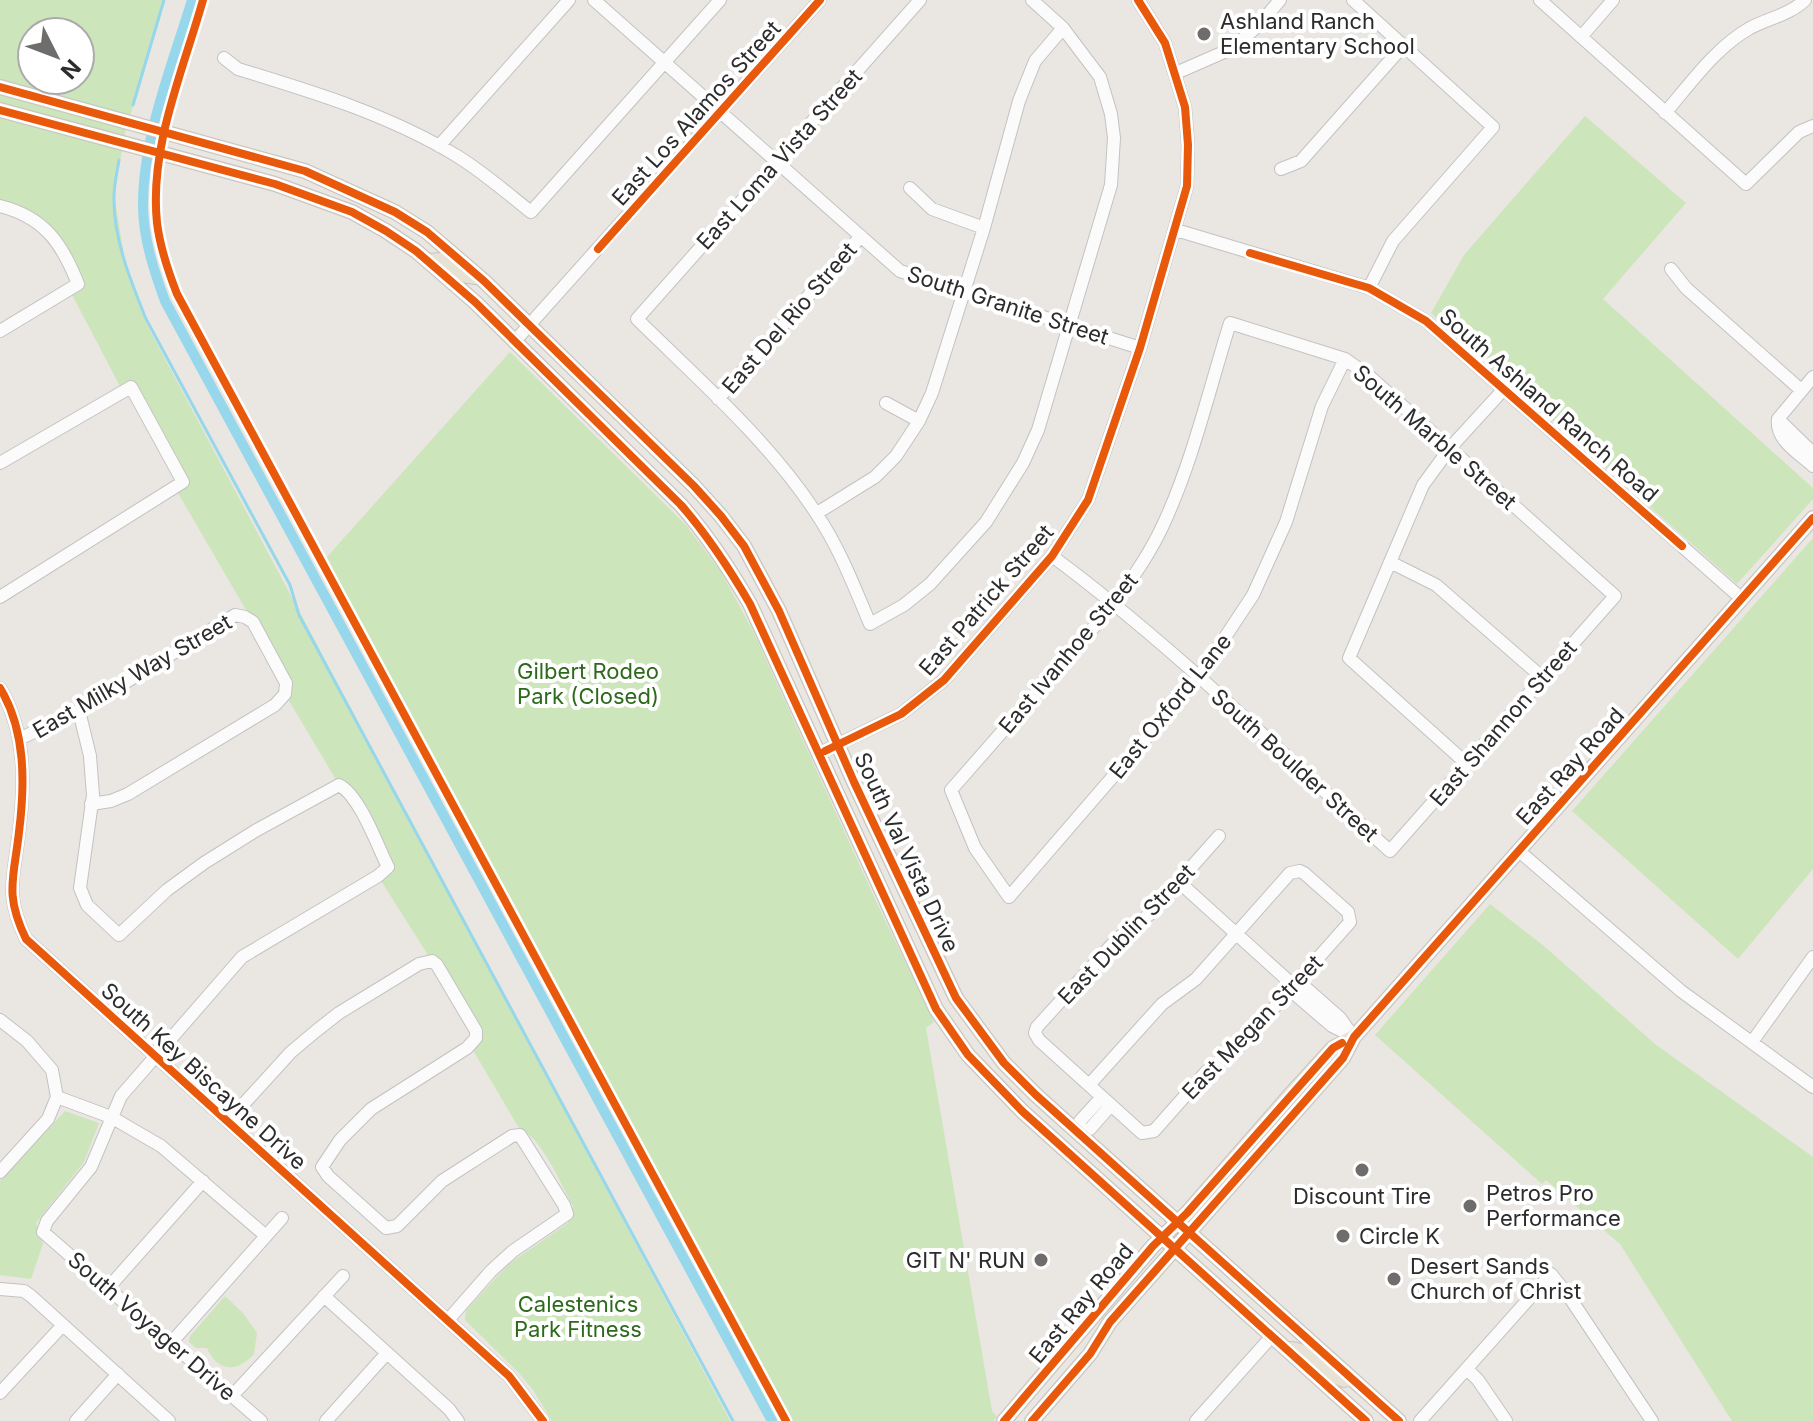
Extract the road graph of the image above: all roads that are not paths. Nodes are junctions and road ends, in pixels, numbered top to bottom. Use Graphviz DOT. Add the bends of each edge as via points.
graph roads {
  1 [pos="569,0"];
  2 [pos="594,0"];
  3 [pos="720,0"];
  4 [pos="820,0"];
  5 [pos="920,0"];
  6 [pos="1032,0"];
  7 [pos="1138,0"];
  8 [pos="1280,0"];
  9 [pos="1353,0"];
  10 [pos="1540,0"];
  11 [pos="1613,0"];
  12 [pos="1805,0"];
  13 [pos="1063,28"];
  14 [pos="1581,37"];
  15 [pos="1403,46"];
  16 [pos="224,58"];
  17 [pos="666,62"];
  18 [pos="1176,73"];
  19 [pos="0,87"];
  20 [pos="0,110"];
  21 [pos="722,112"];
  22 [pos="1665,113"];
  23 [pos="1813,126"];
  24 [pos="439,146"];
  25 [pos="777,161"];
  26 [pos="1281,169"];
  27 [pos="910,188"];
  28 [pos="332,204"];
  29 [pos="0,206"];
  30 [pos="395,212"];
  31 [pos="984,228"];
  32 [pos="1176,230"];
  33 [pos="861,236"];
  34 [pos="429,261"];
  35 [pos="1671,269"];
  36 [pos="480,277"];
  37 [pos="1369,288"];
  38 [pos="963,293"];
  39 [pos="1230,323"];
  40 [pos="530,325"];
  41 [pos="1071,325"];
  42 [pos="0,331"];
  43 [pos="515,341"];
  44 [pos="1140,348"];
  45 [pos="1345,359"];
  46 [pos="1813,377"];
  47 [pos="1504,389"];
  48 [pos="1801,390"];
  49 [pos="718,399"];
  50 [pos="886,403"];
  51 [pos="919,421"];
  52 [pos="1450,448"];
  53 [pos="1807,452"];
  54 [pos="0,463"];
  55 [pos="1813,466"];
  56 [pos="817,513"];
  57 [pos="1813,518"];
  58 [pos="1052,556"];
  59 [pos="1390,562"];
  60 [pos="1615,596"];
  61 [pos="0,597"];
  62 [pos="1742,599"];
  63 [pos="1115,603"];
  64 [pos="1198,678"];
  65 [pos="1543,678"];
  66 [pos="0,688"];
  67 [pos="79,711"];
  68 [pos="19,739"];
  69 [pos="838,745"];
  70 [pos="818,754"];
  71 [pos="1467,764"];
  72 [pos="91,804"];
  73 [pos="1219,836"];
  74 [pos="1390,851"];
  75 [pos="1519,851"];
  76 [pos="6,870"];
  77 [pos="1179,882"];
  78 [pos="1009,897"];
  79 [pos="1236,933"];
  80 [pos="932,949"];
  81 [pos="1813,957"];
  82 [pos="913,960"];
  83 [pos="1294,985"];
  84 [pos="0,1020"];
  85 [pos="1354,1037"];
  86 [pos="1752,1042"];
  87 [pos="155,1057"];
  88 [pos="1089,1085"];
  89 [pos="1813,1087"];
  90 [pos="57,1097"];
  91 [pos="1106,1101"];
  92 [pos="111,1117"];
  93 [pos="228,1121"];
  94 [pos="1077,1132"];
  95 [pos="1063,1148"];
  96 [pos="0,1172"];
  97 [pos="203,1181"];
  98 [pos="282,1218"];
  99 [pos="1182,1228"];
  100 [pos="266,1236"];
  101 [pos="1163,1237"];
  102 [pos="1175,1248"];
  103 [pos="343,1276"];
  104 [pos="109,1287"];
  105 [pos="4,1289"];
  106 [pos="324,1296"];
  107 [pos="448,1320"];
  108 [pos="63,1325"];
  109 [pos="1272,1336"];
  110 [pos="171,1343"];
  111 [pos="1286,1348"];
  112 [pos="387,1353"];
  113 [pos="1467,1369"];
  114 [pos="118,1374"];
  115 [pos="1350,1377"];
  116 [pos="0,1393"];
  117 [pos="232,1396"];
  118 [pos="1025,1396"];
  119 [pos="76,1421"];
  120 [pos="169,1421"];
  121 [pos="261,1421"];
  122 [pos="326,1421"];
  123 [pos="458,1421"];
  124 [pos="543,1421"];
  125 [pos="1004,1421"];
  126 [pos="1020,1421"];
  127 [pos="1032,1421"];
  128 [pos="1196,1421"];
  129 [pos="1366,1421"];
  130 [pos="1399,1421"];
  131 [pos="1420,1421"];
  132 [pos="1506,1421"];
  133 [pos="1652,1421"];
  1 -- 24 [label="street"];
  2 -- 17 [label="street, South Granite Street"];
  3 -- 17 [label="street"];
  4 -- 21 [label="street, East Los Alamos Street"];
  5 -- 25 [label="street, East Loma Vista Street"];
  6 -- 13 [label="street"];
  7 -- 18 [label="street" via="1165,43"];
  8 -- 18 [label="street" via="1231,49"];
  9 -- 15 [label="street"];
  10 -- 14 [label="street"];
  11 -- 14 [label="street"];
  12 -- 22 [label="street" via="1720,49"];
  13 -- 31 [label="street" via="1035,61 1019,101"];
  13 -- 41 [label="street" via="1100,77 1114,138 1111,185"];
  14 -- 22 [label="street"];
  15 -- 26 [label="street" via="1301,161"];
  15 -- 37 [label="street" via="1493,127 1393,241"];
  16 -- 24 [label="street" via="238,69 345,102"];
  17 -- 21 [label="street, South Granite Street"];
  17 -- 24 [label="street" via="531,212"];
  18 -- 32 [label="street" via="1188,145 1187,186"];
  19 -- 30 [label="main road, South Val Vista Drive" via="305,171"];
  20 -- 28 [label="main road, South Val Vista Drive"];
  21 -- 25 [label="street, South Granite Street"];
  21 -- 40 [label="street, East Los Alamos Street"];
  22 -- 23 [label="street" via="1746,184 1799,132"];
  25 -- 33 [label="street, South Granite Street"];
  25 -- 49 [label="street, East Loma Vista Street" via="637,319"];
  27 -- 31 [label="street" via="932,209"];
  28 -- 30 [label="main road" via="347,199 371,210"];
  28 -- 34 [label="main road, South Val Vista Drive" via="386,231"];
  29 -- 42 [label="street" via="40,222 65,253 78,284"];
  30 -- 36 [label="main road, South Val Vista Drive"];
  31 -- 38 [label="street"];
  32 -- 37 [label="street, South Ashland Ranch Road"];
  32 -- 44 [label="street, East Patrick Street"];
  33 -- 38 [label="street, South Granite Street" via="900,271"];
  33 -- 49 [label="street, East Del Rio Street"];
  34 -- 36 [label="main road" via="441,260 463,275"];
  34 -- 43 [label="main road, South Val Vista Drive"];
  35 -- 48 [label="street"];
  36 -- 40 [label="main road, South Val Vista Drive"];
  37 -- 47 [label="street, South Ashland Ranch Road" via="1426,321"];
  38 -- 41 [label="street, South Granite Street"];
  38 -- 51 [label="street"];
  39 -- 45 [label="street, South Marble Street"];
  39 -- 63 [label="street, East Ivanhoe Street" via="1163,526"];
  40 -- 43 [label="street, East Los Alamos Street"];
  40 -- 69 [label="main road, South Val Vista Drive" via="721,516 744,546"];
  41 -- 44 [label="street, South Granite Street"];
  41 -- 56 [label="street" via="1038,430 1004,497 930,584 904,605 870,624"];
  43 -- 70 [label="main road, South Val Vista Drive" via="705,532 750,604"];
  44 -- 58 [label="street, East Patrick Street" via="1088,500"];
  45 -- 52 [label="street, South Marble Street"];
  45 -- 64 [label="street, East Oxford Lane" via="1322,406 1286,522 1253,595"];
  46 -- 48 [label="street"];
  47 -- 52 [label="street"];
  47 -- 62 [label="street, South Ashland Ranch Road"];
  48 -- 53 [label="street" via="1778,419"];
  49 -- 56 [label="street"];
  50 -- 51 [label="street"];
  51 -- 56 [label="street" via="875,477"];
  52 -- 59 [label="street" via="1423,485"];
  52 -- 60 [label="street, South Marble Street"];
  53 -- 55 [label="street"];
  54 -- 61 [label="street" via="131,387 183,482"];
  57 -- 62 [label="main road, East Ray Road"];
  58 -- 63 [label="street, South Boulder Street"];
  58 -- 69 [label="street, East Patrick Street" via="944,680 901,714"];
  59 -- 65 [label="street" via="1436,585"];
  59 -- 71 [label="street" via="1349,658"];
  60 -- 65 [label="street, East Shannon Street"];
  62 -- 75 [label="main road, East Ray Road"];
  63 -- 64 [label="street, South Boulder Street"];
  63 -- 78 [label="street, East Ivanhoe Street" via="951,790 975,848"];
  64 -- 74 [label="street, South Boulder Street"];
  64 -- 78 [label="street, East Oxford Lane"];
  65 -- 71 [label="street, East Shannon Street"];
  66 -- 68 [label="street, South Key Biscayne Drive"];
  67 -- 68 [label="street, East Milky Way Street"];
  67 -- 72 [label="street" via="90,756"];
  67 -- 72 [label="street, East Milky Way Street" via="235,615 253,622 286,683 285,694 275,705 128,794"];
  68 -- 76 [label="street, South Key Biscayne Drive" via="23,792 17,851"];
  69 -- 70 [label="street, East Patrick Street"];
  69 -- 80 [label="main road, South Val Vista Drive"];
  70 -- 82 [label="main road, South Val Vista Drive"];
  71 -- 74 [label="street, East Shannon Street"];
  72 -- 87 [label="street" via="80,888 87,905 119,935 204,863 339,785 348,790 388,867 242,957"];
  73 -- 77 [label="street, East Dublin Street"];
  75 -- 85 [label="main road, East Ray Road"];
  75 -- 86 [label="street" via="1681,991"];
  76 -- 87 [label="street, South Key Biscayne Drive" via="26,939"];
  77 -- 79 [label="street"];
  77 -- 88 [label="street, East Dublin Street" via="1117,939 1037,1027 1039,1040"];
  79 -- 83 [label="street"];
  79 -- 83 [label="street, East Megan Street" via="1295,871 1348,912 1348,926"];
  79 -- 88 [label="street"];
  80 -- 82 [label="main road"];
  80 -- 94 [label="main road, South Val Vista Drive" via="985,1041"];
  81 -- 86 [label="street"];
  82 -- 95 [label="main road, South Val Vista Drive" via="936,1009 968,1055"];
  83 -- 85 [label="street" via="1332,1026"];
  83 -- 91 [label="street, East Megan Street" via="1154,1131 1142,1133"];
  84 -- 90 [label="street" via="52,1070"];
  85 -- 99 [label="main road, East Ray Road" via="1343,1058"];
  86 -- 89 [label="street"];
  87 -- 92 [label="street" via="121,1096"];
  87 -- 93 [label="street, South Key Biscayne Drive"];
  88 -- 91 [label="street"];
  90 -- 92 [label="street"];
  90 -- 96 [label="street" via="48,1119"];
  91 -- 94 [label="street" via="1080,1121"];
  92 -- 97 [label="street" via="161,1146"];
  92 -- 104 [label="street, South Voyager Drive" via="91,1167 43,1232"];
  93 -- 107 [label="street, South Key Biscayne Drive"];
  93 -- 107 [label="street" via="316,1031 419,964 432,961 476,1038 371,1109 322,1167 386,1228 397,1226 442,1181 520,1135 567,1214 513,1251"];
  94 -- 95 [label="main road"];
  94 -- 99 [label="main road, South Val Vista Drive"];
  95 -- 101 [label="main road, South Val Vista Drive"];
  97 -- 100 [label="street"];
  97 -- 104 [label="street"];
  98 -- 100 [label="street"];
  99 -- 101 [label="main road, East Ray Road"];
  99 -- 102 [label="main road, East Ray Road"];
  99 -- 115 [label="main road, South Val Vista Drive"];
  100 -- 110 [label="street"];
  101 -- 102 [label="main road, South Val Vista Drive"];
  101 -- 118 [label="main road, East Ray Road"];
  102 -- 109 [label="main road, South Val Vista Drive"];
  102 -- 127 [label="main road, East Ray Road"];
  103 -- 106 [label="street"];
  104 -- 110 [label="street, South Voyager Drive"];
  105 -- 108 [label="street" via="24,1291"];
  106 -- 112 [label="street"];
  106 -- 117 [label="street"];
  107 -- 124 [label="street, South Key Biscayne Drive" via="509,1376"];
  108 -- 114 [label="street"];
  108 -- 116 [label="street"];
  109 -- 111 [label="main road, South Val Vista Drive"];
  109 -- 128 [label="street"];
  110 -- 117 [label="street, South Voyager Drive"];
  111 -- 115 [label="main road" via="1302,1350 1340,1379"];
  111 -- 129 [label="main road, South Val Vista Drive"];
  112 -- 122 [label="street"];
  112 -- 123 [label="street"];
  113 -- 131 [label="street"];
  113 -- 132 [label="street"];
  113 -- 133 [label="street" via="1551,1274"];
  114 -- 119 [label="street"];
  114 -- 120 [label="street"];
  115 -- 130 [label="main road, South Val Vista Drive"];
  117 -- 121 [label="street, South Voyager Drive"];
  118 -- 125 [label="main road, East Ray Road"];
  118 -- 126 [label="main road" via="1027,1410"];
}
